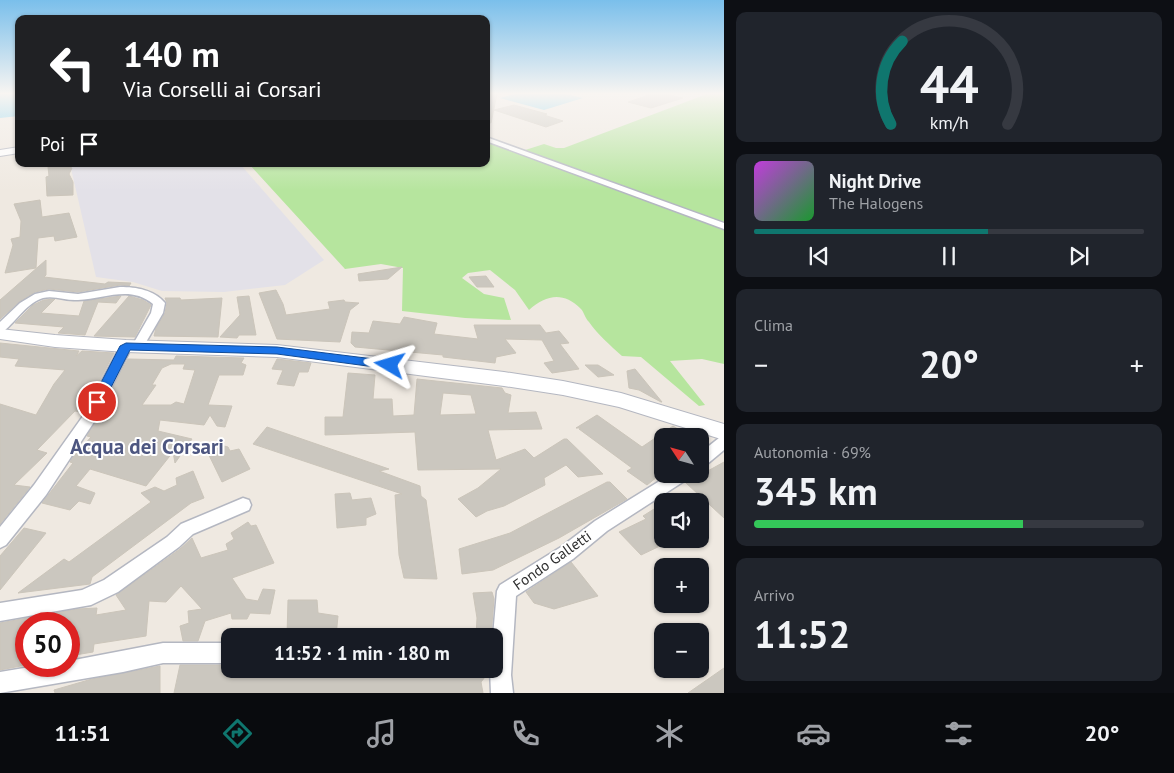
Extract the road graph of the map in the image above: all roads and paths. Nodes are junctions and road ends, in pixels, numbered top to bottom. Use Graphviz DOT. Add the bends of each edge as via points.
graph roads {
  1 [pos="490,140"];
  2 [pos="15,150"];
  3 [pos="0,152"];
  4 [pos="724,226"];
  5 [pos="0,328"];
  6 [pos="0,334"];
  7 [pos="132,346"];
  8 [pos="724,432"];
  9 [pos="724,442"];
  10 [pos="709,454"];
  11 [pos="669,483"];
  12 [pos="243,505"];
  13 [pos="0,540"];
  14 [pos="0,612"];
  15 [pos="221,653"];
  16 [pos="0,683"];
  17 [pos="502,693"];
  1 -- 4 [label="street"];
  2 -- 3 [label="main road"];
  5 -- 7 [label="street" via="36,297 51,294 78,297 134,290 151,295 159,303 156,313"];
  6 -- 7 [label="main road"];
  7 -- 8 [label="main road" via="277,351 563,388 621,400"];
  7 -- 13 [label="street" via="89,418 40,490"];
  9 -- 10 [label="street"];
  11 -- 17 [label="street, Fondo Galletti" via="507,591 500,675"];
  12 -- 14 [label="street" via="188,529 111,586 84,599"];
  15 -- 16 [label="street" via="163,653"];
}
